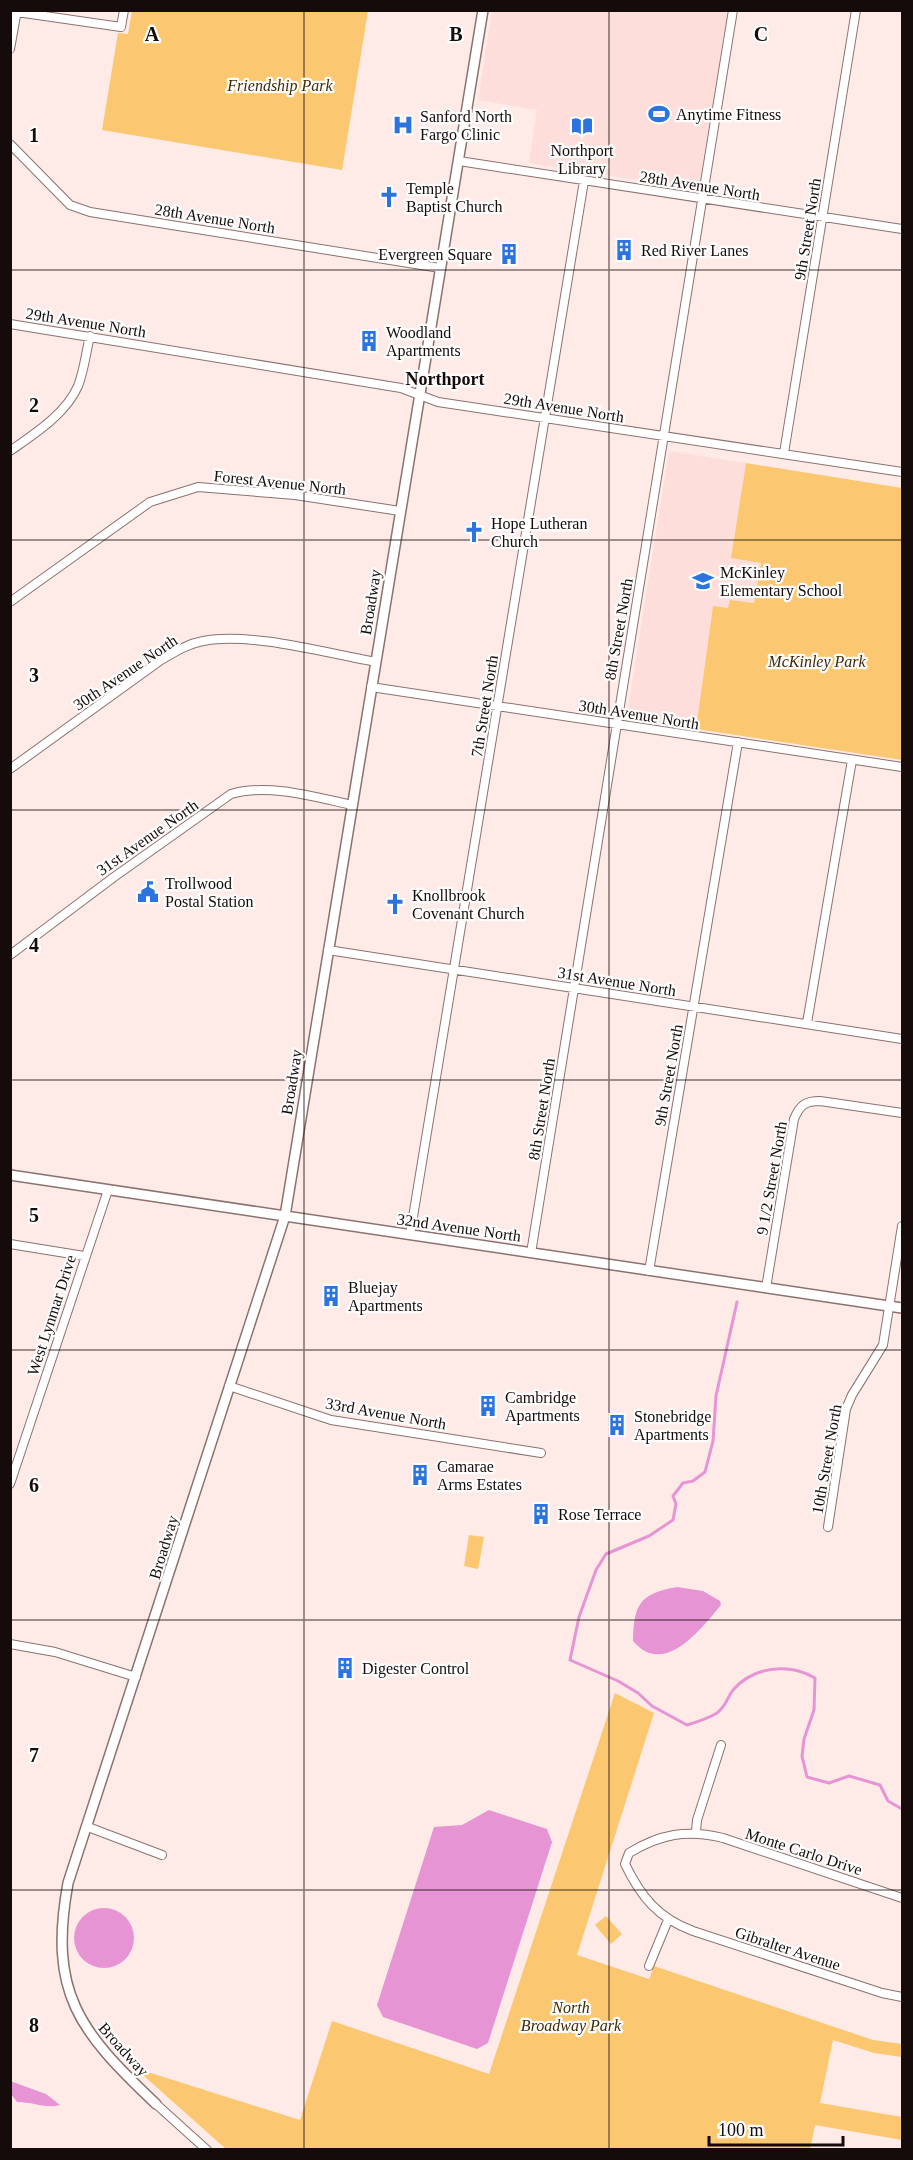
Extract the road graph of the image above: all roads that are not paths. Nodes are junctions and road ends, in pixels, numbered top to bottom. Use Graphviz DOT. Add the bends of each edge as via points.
graph roads {
  1 [pos="124,10"];
  2 [pos="483,10"];
  3 [pos="734,10"];
  4 [pos="856,10"];
  5 [pos="15,11"];
  6 [pos="10,49"];
  7 [pos="10,144"];
  8 [pos="459,161"];
  9 [pos="584,181"];
  10 [pos="702,198"];
  11 [pos="824,217"];
  12 [pos="903,229"];
  13 [pos="440,268"];
  14 [pos="10,324"];
  15 [pos="90,336"];
  16 [pos="421,395"];
  17 [pos="545,418"];
  18 [pos="664,436"];
  19 [pos="10,450"];
  20 [pos="784,453"];
  21 [pos="903,472"];
  22 [pos="400,511"];
  23 [pos="10,602"];
  24 [pos="376,662"];
  25 [pos="371,687"];
  26 [pos="498,706"];
  27 [pos="615,724"];
  28 [pos="738,742"];
  29 [pos="852,760"];
  30 [pos="903,767"];
  31 [pos="10,769"];
  32 [pos="352,805"];
  33 [pos="328,950"];
  34 [pos="10,955"];
  35 [pos="455,969"];
  36 [pos="575,988"];
  37 [pos="693,1006"];
  38 [pos="807,1023"];
  39 [pos="903,1039"];
  40 [pos="903,1113"];
  41 [pos="10,1175"];
  42 [pos="108,1190"];
  43 [pos="285,1216"];
  44 [pos="903,1226"];
  45 [pos="410,1235"];
  46 [pos="10,1244"];
  47 [pos="531,1253"];
  48 [pos="84,1256"];
  49 [pos="649,1271"];
  50 [pos="766,1288"];
  51 [pos="890,1306"];
  52 [pos="903,1308"];
  53 [pos="229,1386"];
  54 [pos="541,1453"];
  55 [pos="10,1484"];
  56 [pos="828,1527"];
  57 [pos="10,1644"];
  58 [pos="135,1677"];
  59 [pos="721,1745"];
  60 [pos="88,1827"];
  61 [pos="696,1832"];
  62 [pos="162,1855"];
  63 [pos="903,1898"];
  64 [pos="668,1920"];
  65 [pos="649,1966"];
  66 [pos="903,1997"];
  67 [pos="156,2104"];
  68 [pos="207,2150"];
  1 -- 5 [label="street" via="121,27"];
  2 -- 8 [label="street, Broadway"];
  3 -- 10 [label="street, 8th Street North"];
  4 -- 11 [label="street, 9th Street North"];
  5 -- 6 [label="street"];
  7 -- 13 [label="street, 28th Avenue North" via="70,205 90,212"];
  8 -- 9 [label="street, 28th Avenue North"];
  8 -- 13 [label="street, Broadway"];
  9 -- 10 [label="street, 28th Avenue North"];
  9 -- 17 [label="street, 7th Street North"];
  10 -- 11 [label="street, 28th Avenue North"];
  10 -- 18 [label="street, 8th Street North"];
  11 -- 12 [label="street, 28th Avenue North"];
  11 -- 20 [label="street, 9th Street North"];
  13 -- 16 [label="street, Broadway"];
  14 -- 15 [label="street, 29th Avenue North"];
  15 -- 16 [label="street, 29th Avenue North" via="401,388"];
  15 -- 19 [label="street" via="78,387 42,427"];
  16 -- 17 [label="street, 29th Avenue North" via="438,402"];
  16 -- 22 [label="street, Broadway"];
  17 -- 18 [label="street, 29th Avenue North"];
  17 -- 26 [label="street, 7th Street North"];
  18 -- 20 [label="street, 29th Avenue North"];
  18 -- 27 [label="street, 8th Street North"];
  20 -- 21 [label="street, 29th Avenue North"];
  22 -- 23 [label="street, Forest Avenue North" via="295,495 198,487 150,502"];
  22 -- 24 [label="street, Broadway"];
  24 -- 25 [label="street, Broadway"];
  24 -- 31 [label="street, 30th Avenue North" via="232,637 185,646"];
  25 -- 26 [label="street, 30th Avenue North"];
  25 -- 32 [label="street, Broadway"];
  26 -- 27 [label="street, 30th Avenue North"];
  26 -- 35 [label="street, 7th Street North"];
  27 -- 28 [label="street, 30th Avenue North"];
  27 -- 36 [label="street, 8th Street North"];
  28 -- 29 [label="street, 30th Avenue North"];
  28 -- 37 [label="street, 9th Street North"];
  29 -- 30 [label="street, 30th Avenue North"];
  29 -- 38 [label="street"];
  32 -- 33 [label="street, Broadway"];
  32 -- 34 [label="street, 31st Avenue North" via="275,791 248,789 231,794"];
  33 -- 35 [label="street, 31st Avenue North"];
  33 -- 43 [label="street, Broadway"];
  35 -- 36 [label="street, 31st Avenue North"];
  35 -- 45 [label="street, 7th Street North"];
  36 -- 37 [label="street, 31st Avenue North"];
  36 -- 47 [label="street, 8th Street North"];
  37 -- 38 [label="street, 31st Avenue North"];
  37 -- 49 [label="street, 9th Street North"];
  38 -- 39 [label="street, 31st Avenue North"];
  40 -- 50 [label="street, 9 1/2 Street North" via="820,1101 808,1101 799,1107"];
  41 -- 42 [label="street, 32nd Avenue North"];
  42 -- 43 [label="street, 32nd Avenue North"];
  42 -- 48 [label="street, West Lynmar Drive"];
  43 -- 45 [label="street, 32nd Avenue North"];
  43 -- 53 [label="street, Broadway"];
  44 -- 51 [label="street, 10th Street North"];
  45 -- 47 [label="street, 32nd Avenue North"];
  46 -- 48 [label="street"];
  47 -- 49 [label="street, 32nd Avenue North"];
  48 -- 55 [label="street, West Lynmar Drive"];
  49 -- 50 [label="street, 32nd Avenue North"];
  50 -- 51 [label="street, 32nd Avenue North"];
  51 -- 52 [label="street, 32nd Avenue North"];
  51 -- 56 [label="street, 10th Street North" via="883,1345 846,1409"];
  53 -- 54 [label="street, 33rd Avenue North" via="339,1421"];
  53 -- 58 [label="street, Broadway"];
  57 -- 58 [label="street" via="55,1652"];
  58 -- 60 [label="street, Broadway"];
  59 -- 61 [label="street"];
  60 -- 62 [label="street"];
  60 -- 67 [label="street, Broadway" via="68,1883 63,1911 64,1970 86,2030 112,2062"];
  61 -- 63 [label="street, Monte Carlo Drive"];
  61 -- 64 [label="street, Gibralter Avenue" via="656,1838 628,1852 625,1864 634,1883 648,1903"];
  64 -- 65 [label="street"];
  64 -- 66 [label="street, Gibralter Avenue" via="704,1935"];
  67 -- 68 [label="street"];
}
